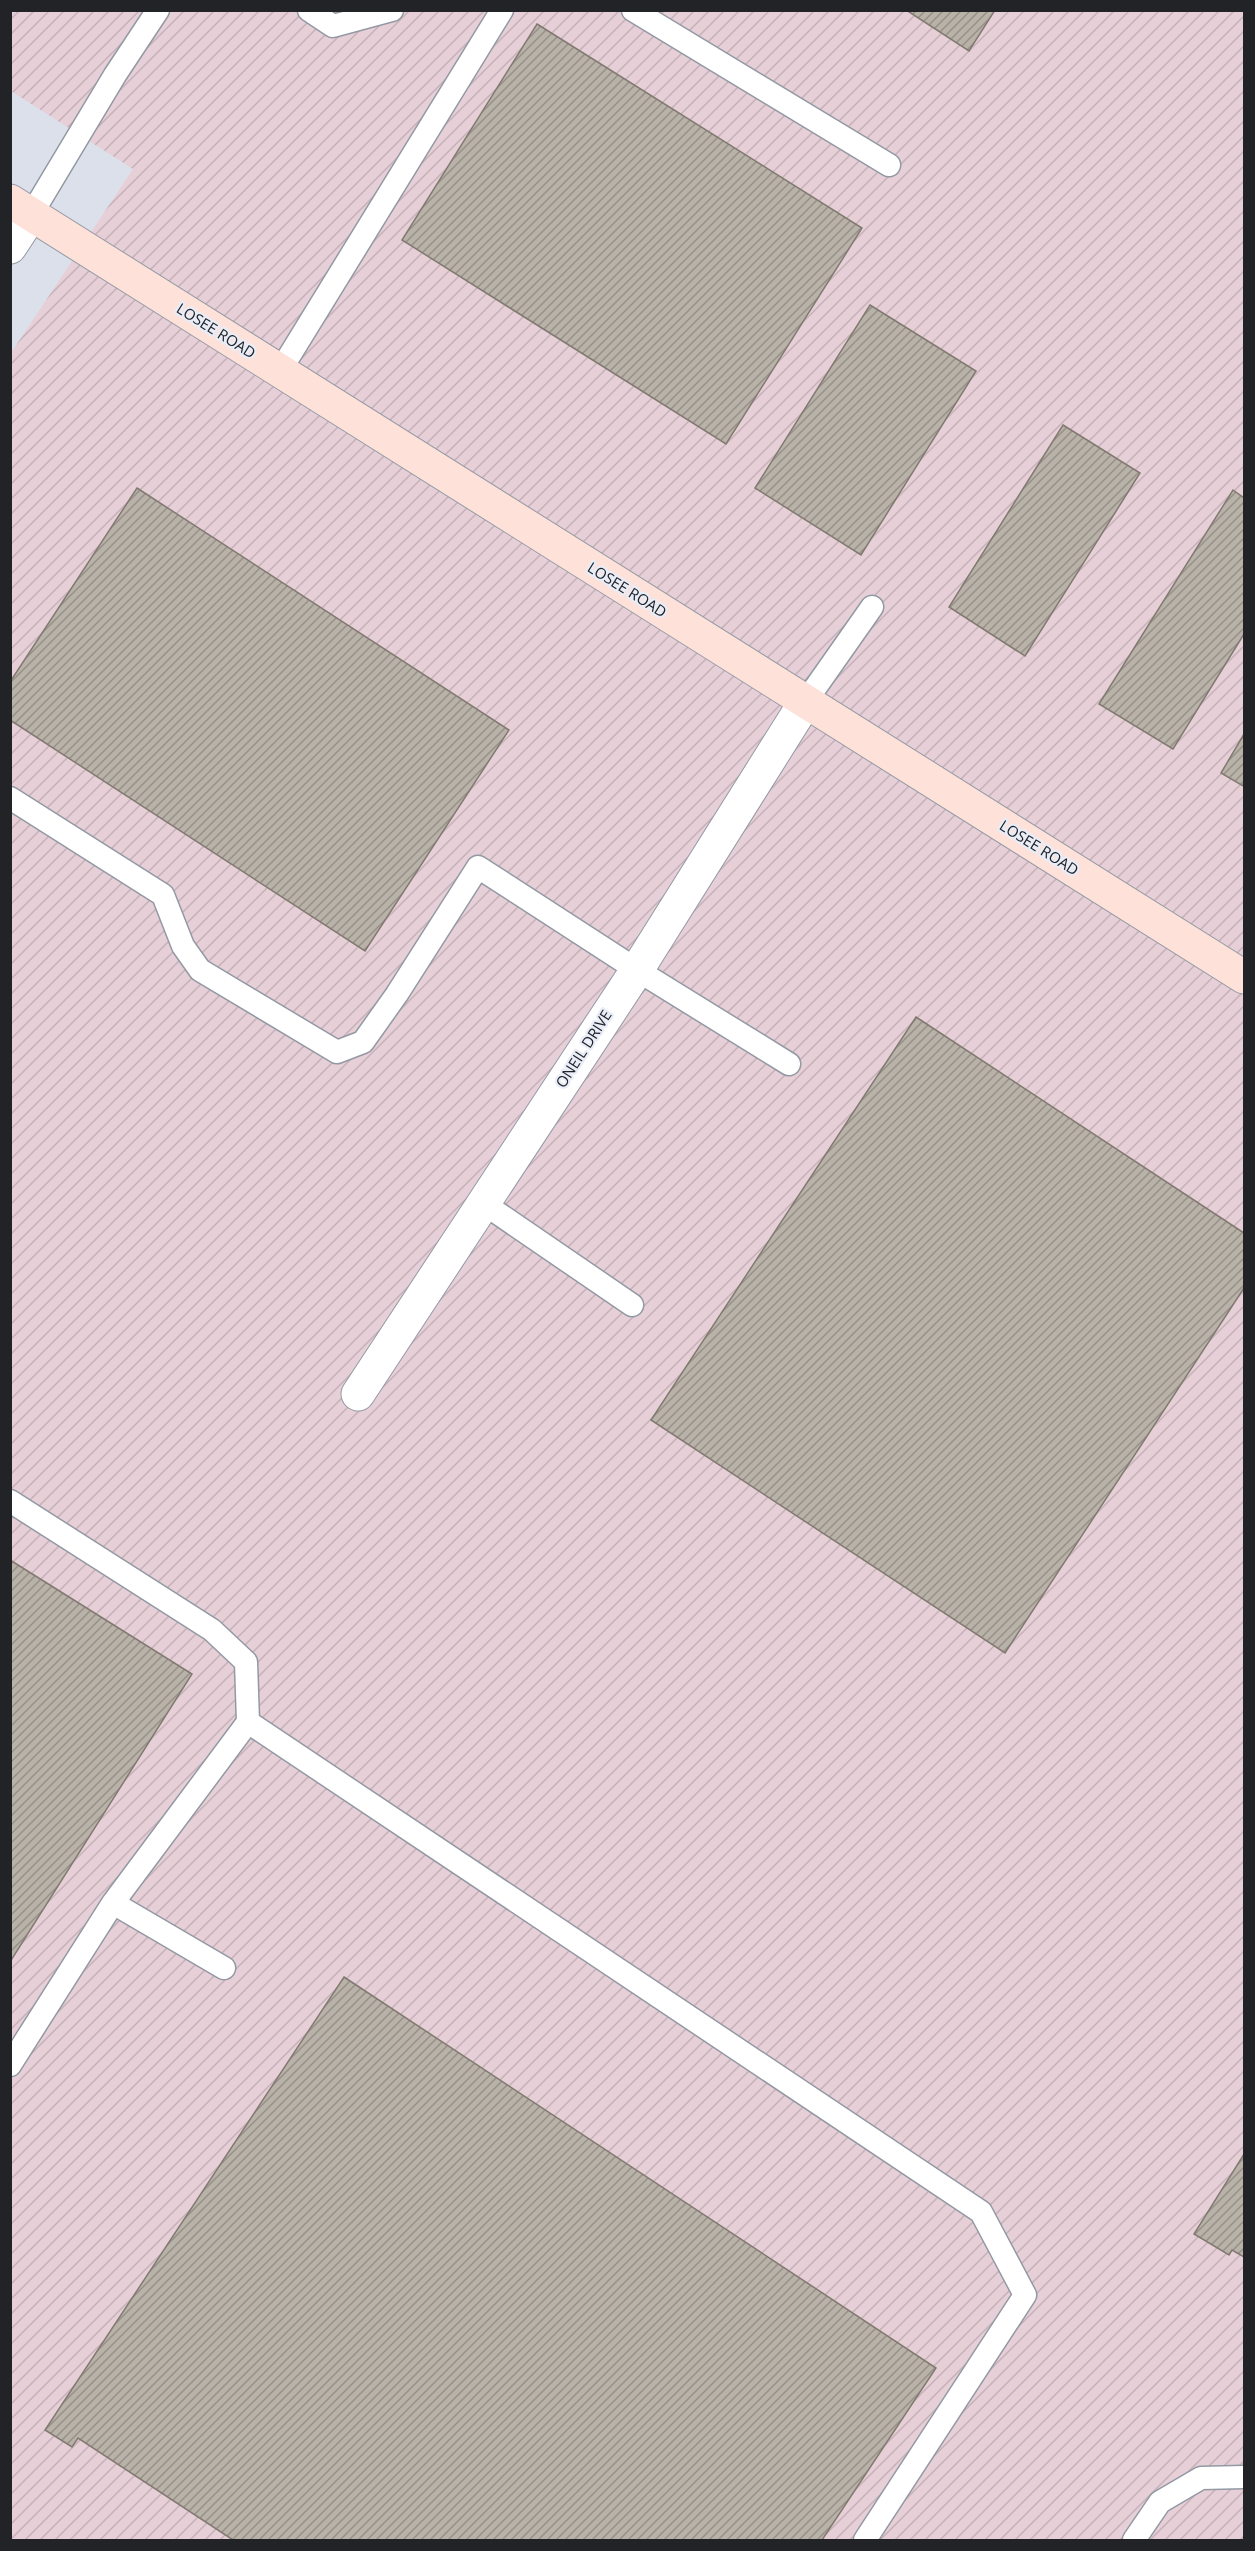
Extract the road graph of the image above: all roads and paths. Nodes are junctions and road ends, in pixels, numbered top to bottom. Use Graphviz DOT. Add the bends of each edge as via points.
graph roads {
  1 [pos="158,10"];
  2 [pos="309,10"];
  3 [pos="392,10"];
  4 [pos="502,10"];
  5 [pos="633,10"];
  6 [pos="889,165"];
  7 [pos="21,208"];
  8 [pos="10,247"];
  9 [pos="280,371"];
  10 [pos="872,607"];
  11 [pos="806,701"];
  12 [pos="10,798"];
  13 [pos="637,970"];
  14 [pos="1245,977"];
  15 [pos="789,1064"];
  16 [pos="483,1203"];
  17 [pos="632,1305"];
  18 [pos="358,1394"];
  19 [pos="10,1500"];
  20 [pos="248,1722"];
  21 [pos="113,1903"];
  22 [pos="224,1968"];
  23 [pos="10,2065"];
  24 [pos="1245,2477"];
  25 [pos="865,2541"];
  26 [pos="1134,2541"];
  1 -- 7 [label="lane"];
  2 -- 3 [label="lane" via="333,26"];
  4 -- 9 [label="lane"];
  5 -- 6 [label="lane"];
  7 -- 8 [label="street"];
  7 -- 9 [label="main road, LOSEE ROAD"];
  9 -- 11 [label="main road, LOSEE ROAD"];
  10 -- 11 [label="lane"];
  11 -- 13 [label="street, ONEIL DRIVE"];
  11 -- 14 [label="main road, LOSEE ROAD"];
  12 -- 13 [label="lane" via="163,895 183,946 200,970 337,1052 363,1042 478,867"];
  13 -- 15 [label="lane"];
  13 -- 16 [label="street, ONEIL DRIVE"];
  16 -- 17 [label="lane"];
  16 -- 18 [label="street, ONEIL DRIVE"];
  19 -- 20 [label="lane" via="212,1630 246,1662"];
  20 -- 21 [label="lane"];
  20 -- 25 [label="lane" via="981,2212 1024,2295"];
  21 -- 22 [label="lane"];
  21 -- 23 [label="lane"];
  24 -- 26 [label="lane" via="1201,2478 1160,2502"];
}
